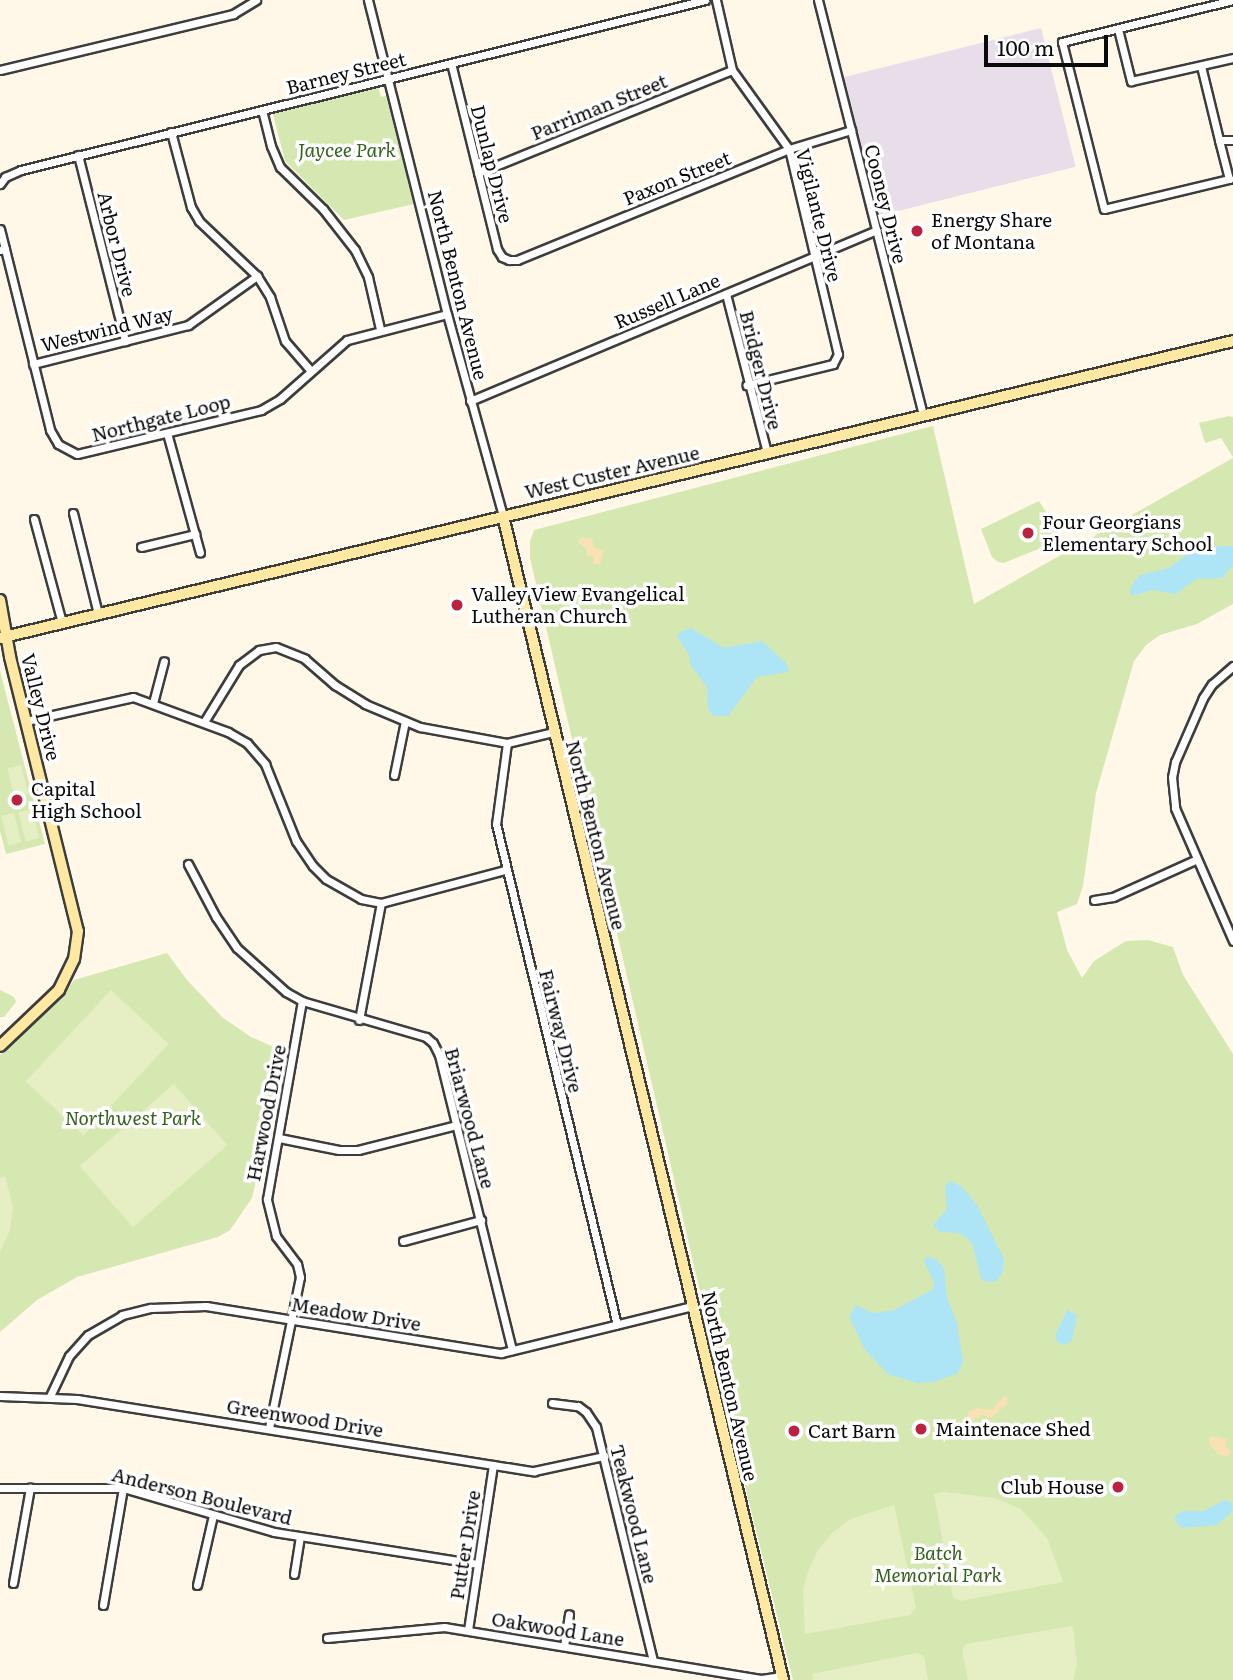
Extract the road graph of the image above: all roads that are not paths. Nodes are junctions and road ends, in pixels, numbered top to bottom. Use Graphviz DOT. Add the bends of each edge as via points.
graph roads {
  1 [pos="256,0"];
  2 [pos="368,0"];
  3 [pos="705,0"];
  4 [pos="716,0"];
  5 [pos="818,0"];
  6 [pos="1233,0"];
  7 [pos="1118,29"];
  8 [pos="1233,58"];
  9 [pos="450,63"];
  10 [pos="1200,66"];
  11 [pos="0,70"];
  12 [pos="732,70"];
  13 [pos="388,79"];
  14 [pos="262,110"];
  15 [pos="851,130"];
  16 [pos="171,132"];
  17 [pos="1219,140"];
  18 [pos="1233,140"];
  19 [pos="789,149"];
  20 [pos="78,155"];
  21 [pos="478,173"];
  22 [pos="0,184"];
  23 [pos="0,229"];
  24 [pos="877,230"];
  25 [pos="3,250"];
  26 [pos="813,256"];
  27 [pos="517,260"];
  28 [pos="257,276"];
  29 [pos="726,294"];
  30 [pos="447,314"];
  31 [pos="380,329"];
  32 [pos="125,341"];
  33 [pos="1233,341"];
  34 [pos="33,364"];
  35 [pos="310,370"];
  36 [pos="747,385"];
  37 [pos="470,401"];
  38 [pos="923,415"];
  39 [pos="167,433"];
  40 [pos="767,453"];
  41 [pos="73,513"];
  42 [pos="503,516"];
  43 [pos="34,519"];
  44 [pos="195,534"];
  45 [pos="141,547"];
  46 [pos="200,553"];
  47 [pos="0,600"];
  48 [pos="98,614"];
  49 [pos="62,623"];
  50 [pos="3,637"];
  51 [pos="164,661"];
  52 [pos="1233,666"];
  53 [pos="153,702"];
  54 [pos="26,721"];
  55 [pos="405,721"];
  56 [pos="204,722"];
  57 [pos="553,732"];
  58 [pos="507,743"];
  59 [pos="394,775"];
  60 [pos="1195,860"];
  61 [pos="188,864"];
  62 [pos="505,870"];
  63 [pos="1094,900"];
  64 [pos="381,903"];
  65 [pos="1233,941"];
  66 [pos="302,1001"];
  67 [pos="359,1020"];
  68 [pos="0,1046"];
  69 [pos="457,1125"];
  70 [pos="279,1138"];
  71 [pos="481,1220"];
  72 [pos="403,1241"];
  73 [pos="693,1306"];
  74 [pos="292,1321"];
  75 [pos="617,1325"];
  76 [pos="512,1350"];
  77 [pos="0,1396"];
  78 [pos="50,1396"];
  79 [pos="552,1403"];
  80 [pos="269,1428"];
  81 [pos="604,1456"];
  82 [pos="493,1465"];
  83 [pos="0,1488"];
  84 [pos="30,1488"];
  85 [pos="122,1488"];
  86 [pos="213,1515"];
  87 [pos="300,1536"];
  88 [pos="478,1564"];
  89 [pos="293,1574"];
  90 [pos="13,1583"];
  91 [pos="197,1585"];
  92 [pos="103,1605"];
  93 [pos="569,1614"];
  94 [pos="468,1630"];
  95 [pos="327,1638"];
  96 [pos="564,1646"];
  97 [pos="653,1661"];
  98 [pos="783,1678"];
  1 -- 11 [label="street" via="233,14"];
  2 -- 13 [label="street, North Benton Avenue"];
  3 -- 9 [label="street, Barney Street"];
  4 -- 12 [label="street, Vigilante Drive"];
  5 -- 15 [label="street, Cooney Drive"];
  6 -- 7 [label="street"];
  7 -- 10 [label="street" via="1131,80"];
  7 -- 17 [label="street" via="1062,42 1104,209 1229,179"];
  8 -- 10 [label="street"];
  9 -- 13 [label="street, Barney Street"];
  9 -- 21 [label="street, Dunlap Drive"];
  10 -- 17 [label="street"];
  12 -- 19 [label="street, Vigilante Drive"];
  12 -- 21 [label="street, Parriman Street"];
  13 -- 14 [label="street, Barney Street"];
  13 -- 30 [label="street, North Benton Avenue"];
  14 -- 16 [label="street, Barney Street"];
  14 -- 31 [label="street" via="280,167 331,217 355,250 368,277"];
  15 -- 19 [label="street, Paxon Street"];
  15 -- 24 [label="street, Cooney Drive"];
  16 -- 20 [label="street, Barney Street"];
  16 -- 28 [label="street" via="199,222"];
  17 -- 18 [label="street"];
  19 -- 26 [label="street, Vigilante Drive"];
  19 -- 27 [label="street, Paxon Street"];
  20 -- 22 [label="street, Barney Street" via="21,170"];
  20 -- 32 [label="street, Arbor Drive"];
  21 -- 27 [label="street, Dunlap Drive" via="497,249 502,257"];
  23 -- 25 [label="street"];
  24 -- 26 [label="street, Russell Lane"];
  24 -- 38 [label="street, Cooney Drive"];
  25 -- 34 [label="street, Northgate Loop"];
  26 -- 29 [label="street, Russell Lane"];
  26 -- 36 [label="street, Vigilante Drive" via="837,360"];
  28 -- 32 [label="street, Westwind Way" via="191,323"];
  28 -- 35 [label="street" via="270,297 285,341"];
  29 -- 36 [label="street, Bridger Drive"];
  29 -- 37 [label="street, Russell Lane"];
  30 -- 31 [label="street, Northgate Loop"];
  30 -- 37 [label="street, North Benton Avenue"];
  31 -- 35 [label="street, Northgate Loop" via="347,340"];
  32 -- 34 [label="street, Westwind Way"];
  33 -- 38 [label="main road, West Custer Avenue"];
  34 -- 39 [label="street, Northgate Loop" via="50,430 66,450 89,452"];
  35 -- 39 [label="street, Northgate Loop" via="261,410"];
  36 -- 40 [label="street, Bridger Drive"];
  37 -- 42 [label="street, North Benton Avenue"];
  38 -- 40 [label="main road, West Custer Avenue"];
  39 -- 44 [label="street"];
  40 -- 42 [label="main road, West Custer Avenue"];
  41 -- 48 [label="street"];
  42 -- 48 [label="main road, West Custer Avenue"];
  42 -- 57 [label="main road, North Benton Avenue"];
  43 -- 49 [label="street"];
  44 -- 45 [label="street"];
  44 -- 46 [label="street"];
  47 -- 50 [label="main road, Valley Drive"];
  48 -- 49 [label="main road, West Custer Avenue"];
  49 -- 50 [label="main road, West Custer Avenue"];
  50 -- 54 [label="main road, Valley Drive"];
  51 -- 53 [label="street"];
  52 -- 60 [label="street" via="1203,698 1174,770 1175,808"];
  53 -- 54 [label="street" via="127,697"];
  53 -- 56 [label="street"];
  54 -- 68 [label="main road, Valley Drive" via="76,916 77,945 59,990"];
  55 -- 56 [label="street" via="365,704 304,659 276,647 259,650 239,665"];
  55 -- 58 [label="street"];
  55 -- 59 [label="street"];
  56 -- 64 [label="street" via="247,743 265,764 296,841 326,879 361,899"];
  57 -- 58 [label="street"];
  57 -- 73 [label="main road, North Benton Avenue"];
  58 -- 62 [label="street, Fairway Drive" via="496,824"];
  60 -- 63 [label="street" via="1113,897"];
  60 -- 65 [label="street"];
  61 -- 66 [label="street, Briarwood Lane" via="237,948 267,978"];
  62 -- 64 [label="street"];
  62 -- 75 [label="street, Fairway Drive"];
  64 -- 67 [label="street"];
  66 -- 67 [label="street, Briarwood Lane"];
  66 -- 70 [label="street, Harwood Drive"];
  67 -- 69 [label="street, Briarwood Lane" via="426,1037 433,1044"];
  69 -- 70 [label="street" via="358,1150"];
  69 -- 71 [label="street, Briarwood Lane"];
  70 -- 74 [label="street, Harwood Drive" via="268,1211 276,1236 299,1272"];
  71 -- 72 [label="street"];
  71 -- 76 [label="street, Briarwood Lane"];
  73 -- 75 [label="street, Meadow Drive"];
  73 -- 98 [label="main road, North Benton Avenue"];
  74 -- 76 [label="street, Meadow Drive" via="501,1353"];
  74 -- 78 [label="street, Meadow Drive" via="188,1305 136,1311 111,1320 79,1344 60,1370"];
  74 -- 80 [label="street, Harwood Drive"];
  75 -- 76 [label="street, Meadow Drive"];
  77 -- 78 [label="street, Greenwood Drive"];
  78 -- 80 [label="street, Greenwood Drive"];
  79 -- 81 [label="street, Teakwood Lane" via="570,1403 586,1412 596,1427"];
  80 -- 82 [label="street, Greenwood Drive"];
  81 -- 82 [label="street, Greenwood Drive" via="541,1471"];
  81 -- 97 [label="street, Teakwood Lane"];
  82 -- 88 [label="street, Putter Drive"];
  83 -- 84 [label="street, Anderson Boulevard"];
  84 -- 85 [label="street, Anderson Boulevard"];
  84 -- 90 [label="street"];
  85 -- 86 [label="street, Anderson Boulevard"];
  85 -- 92 [label="street"];
  86 -- 87 [label="street, Anderson Boulevard"];
  86 -- 91 [label="street"];
  87 -- 88 [label="street, Anderson Boulevard"];
  87 -- 89 [label="street"];
  88 -- 94 [label="street, Putter Drive"];
  93 -- 96 [label="street"];
  94 -- 95 [label="street, Oakwood Lane" via="431,1626"];
  94 -- 96 [label="street, Oakwood Lane"];
  96 -- 97 [label="street, Oakwood Lane"];
  97 -- 98 [label="street, Oakwood Lane" via="761,1679"];
}
